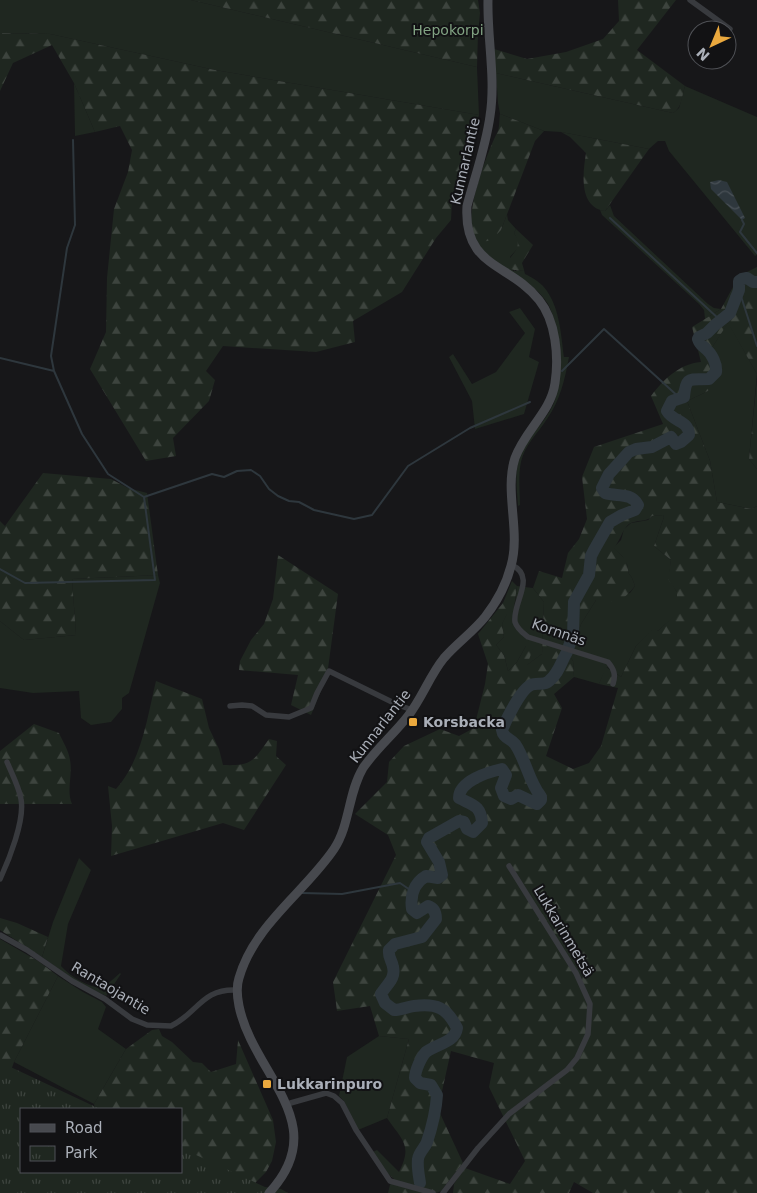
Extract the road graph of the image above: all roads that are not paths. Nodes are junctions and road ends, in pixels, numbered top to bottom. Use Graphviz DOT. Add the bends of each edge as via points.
graph roads {
  1 [pos="488,0"];
  2 [pos="690,0"];
  3 [pos="718,20"];
  4 [pos="512,565"];
  5 [pos="613,684"];
  6 [pos="230,706"];
  7 [pos="412,710"];
  8 [pos="7,762"];
  9 [pos="509,866"];
  10 [pos="0,880"];
  11 [pos="0,935"];
  12 [pos="237,990"];
  13 [pos="287,1104"];
  14 [pos="269,1193"];
  15 [pos="433,1193"];
  16 [pos="442,1193"];
  1 -- 4 [label="main road, Kunnarlantie" via="490,116 466,219 478,252 487,262 524,286 547,312 554,336 556,361 553,396 515,458"];
  2 -- 3 [label="street"];
  4 -- 5 [label="street, Kornnäs" via="519,568 524,581 515,621 518,629 528,637 608,662 613,668"];
  4 -- 7 [label="main road, Kunnarlantie" via="500,597 485,618 443,659"];
  6 -- 7 [label="street" via="252,706 266,714 289,717 311,708 329,671"];
  7 -- 12 [label="main road, Kunnarlantie" via="366,765 355,785 344,828 335,848 270,924 248,958"];
  8 -- 10 [label="street" via="22,800 14,844"];
  9 -- 16 [label="street, Lukkarinmetsä" via="576,973 590,1004 588,1034 577,1058 567,1070 509,1114"];
  11 -- 12 [label="street, Rantaojantie" via="132,1019 147,1025 171,1026 211,994 224,989"];
  12 -- 13 [label="main road, Kunnarlantie" via="250,1036"];
  13 -- 14 [label="main road, Kunnarlantie" via="294,1140 293,1155 288,1168"];
  13 -- 15 [label="street" via="326,1093 334,1096 390,1181"];
}
